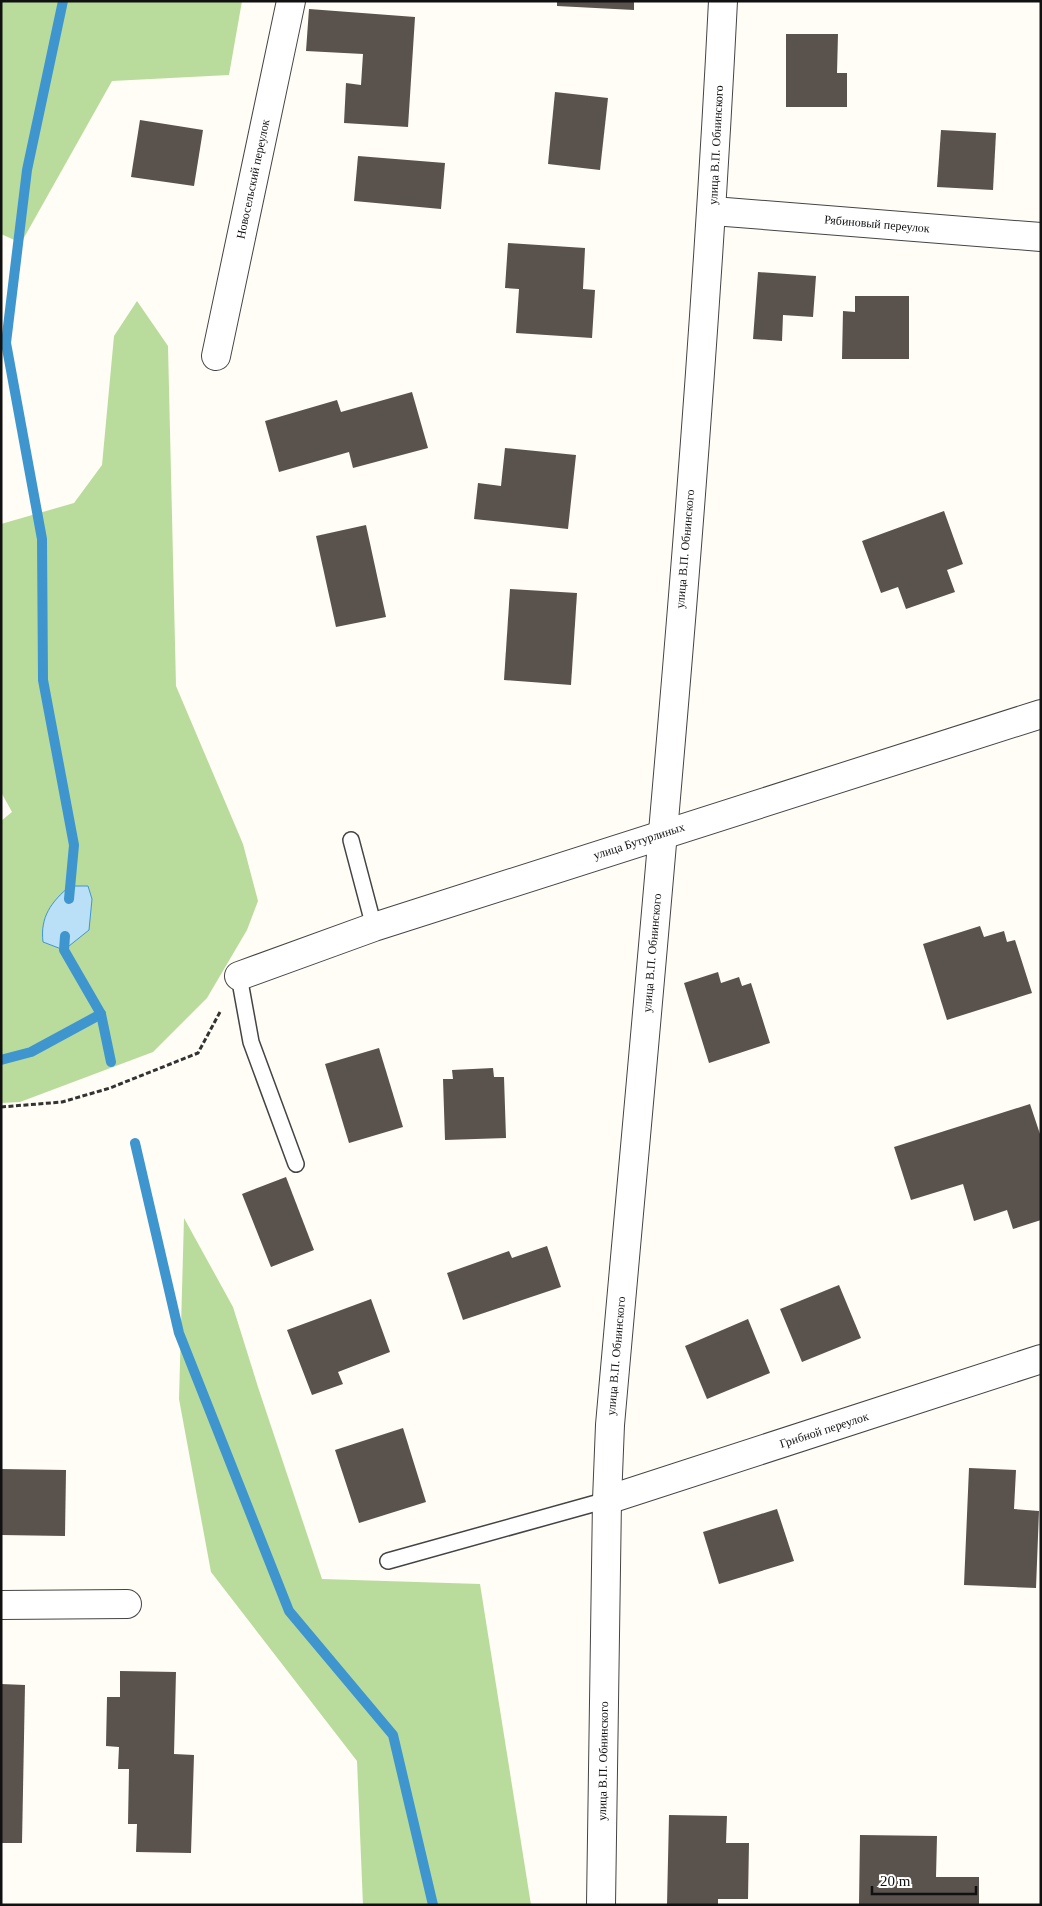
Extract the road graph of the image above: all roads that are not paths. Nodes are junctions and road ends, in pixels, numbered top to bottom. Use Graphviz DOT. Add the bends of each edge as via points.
graph roads {
  1 [pos="291,1"];
  2 [pos="723,1"];
  3 [pos="713,210"];
  4 [pos="1041,237"];
  5 [pos="216,356"];
  6 [pos="1041,714"];
  7 [pos="662,834"];
  8 [pos="351,840"];
  9 [pos="374,927"];
  10 [pos="239,976"];
  11 [pos="296,1164"];
  12 [pos="1041,1359"];
  13 [pos="607,1500"];
  14 [pos="388,1561"];
  15 [pos="127,1604"];
  16 [pos="1,1605"];
  17 [pos="601,1905"];
  1 -- 5 [label="street, Новосельский переулок"];
  2 -- 3 [label="street, улица В.П. Обнинского"];
  3 -- 4 [label="street, Рябиновый переулок"];
  3 -- 7 [label="street, улица В.П. Обнинского"];
  6 -- 7 [label="street, улица Бутурлиных"];
  7 -- 9 [label="street, улица Бутурлиных"];
  7 -- 13 [label="street, улица В.П. Обнинского" via="611,1415"];
  8 -- 9 [label="lane"];
  9 -- 10 [label="street, улица Бутурлиных"];
  10 -- 11 [label="lane" via="251,1042"];
  12 -- 13 [label="street, Грибной переулок"];
  13 -- 14 [label="lane"];
  13 -- 17 [label="street, улица В.П. Обнинского"];
  15 -- 16 [label="street"];
}
